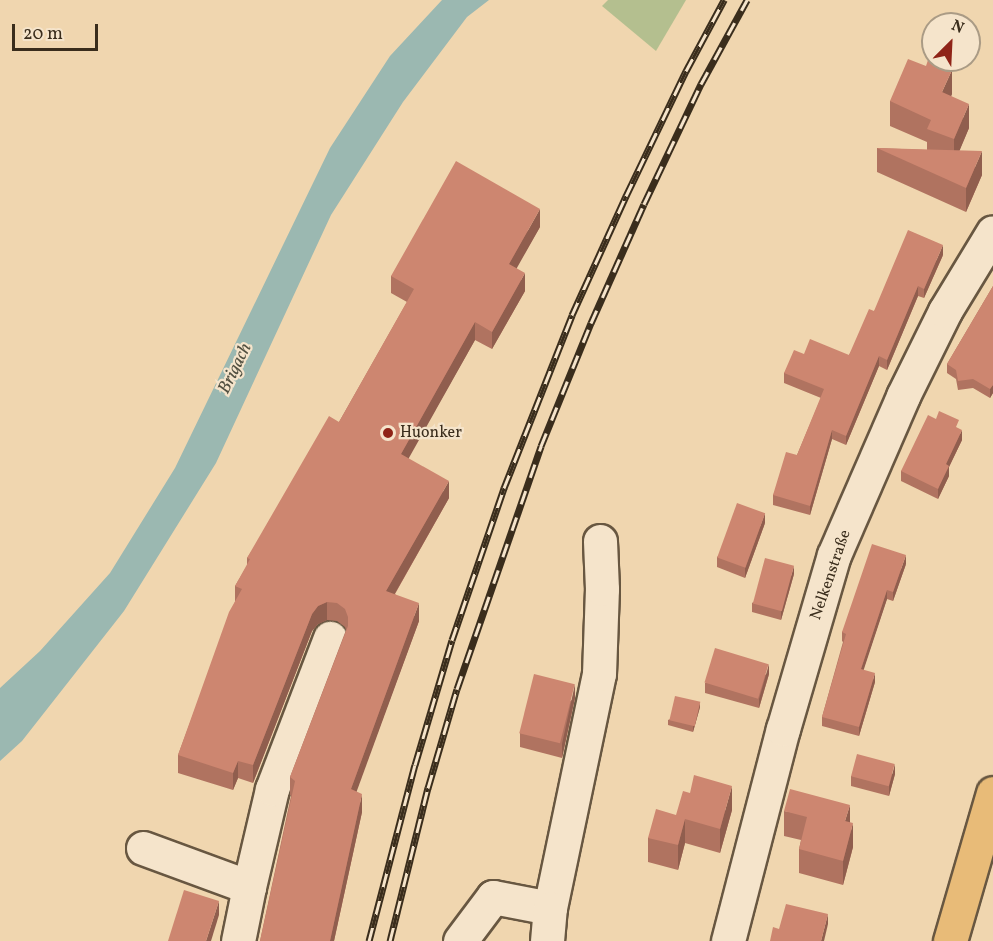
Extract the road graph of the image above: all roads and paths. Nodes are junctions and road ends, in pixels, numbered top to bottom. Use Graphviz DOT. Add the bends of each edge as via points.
graph roads {
  1 [pos="993,231"];
  2 [pos="600,541"];
  3 [pos="330,638"];
  4 [pos="992,800"];
  5 [pos="143,848"];
  6 [pos="247,895"];
  7 [pos="550,908"];
  8 [pos="238,941"];
  9 [pos="460,941"];
  10 [pos="547,941"];
  11 [pos="728,941"];
  12 [pos="950,941"];
  1 -- 11 [label="street, Nelkenstraße" via="945,311 903,396 834,555 783,729"];
  2 -- 7 [label="street" via="599,674"];
  3 -- 6 [label="street" via="272,789"];
  4 -- 12 [label="main road"];
  5 -- 6 [label="street"];
  6 -- 8 [label="street"];
  7 -- 9 [label="street" via="493,897"];
  7 -- 10 [label="street"];
}
